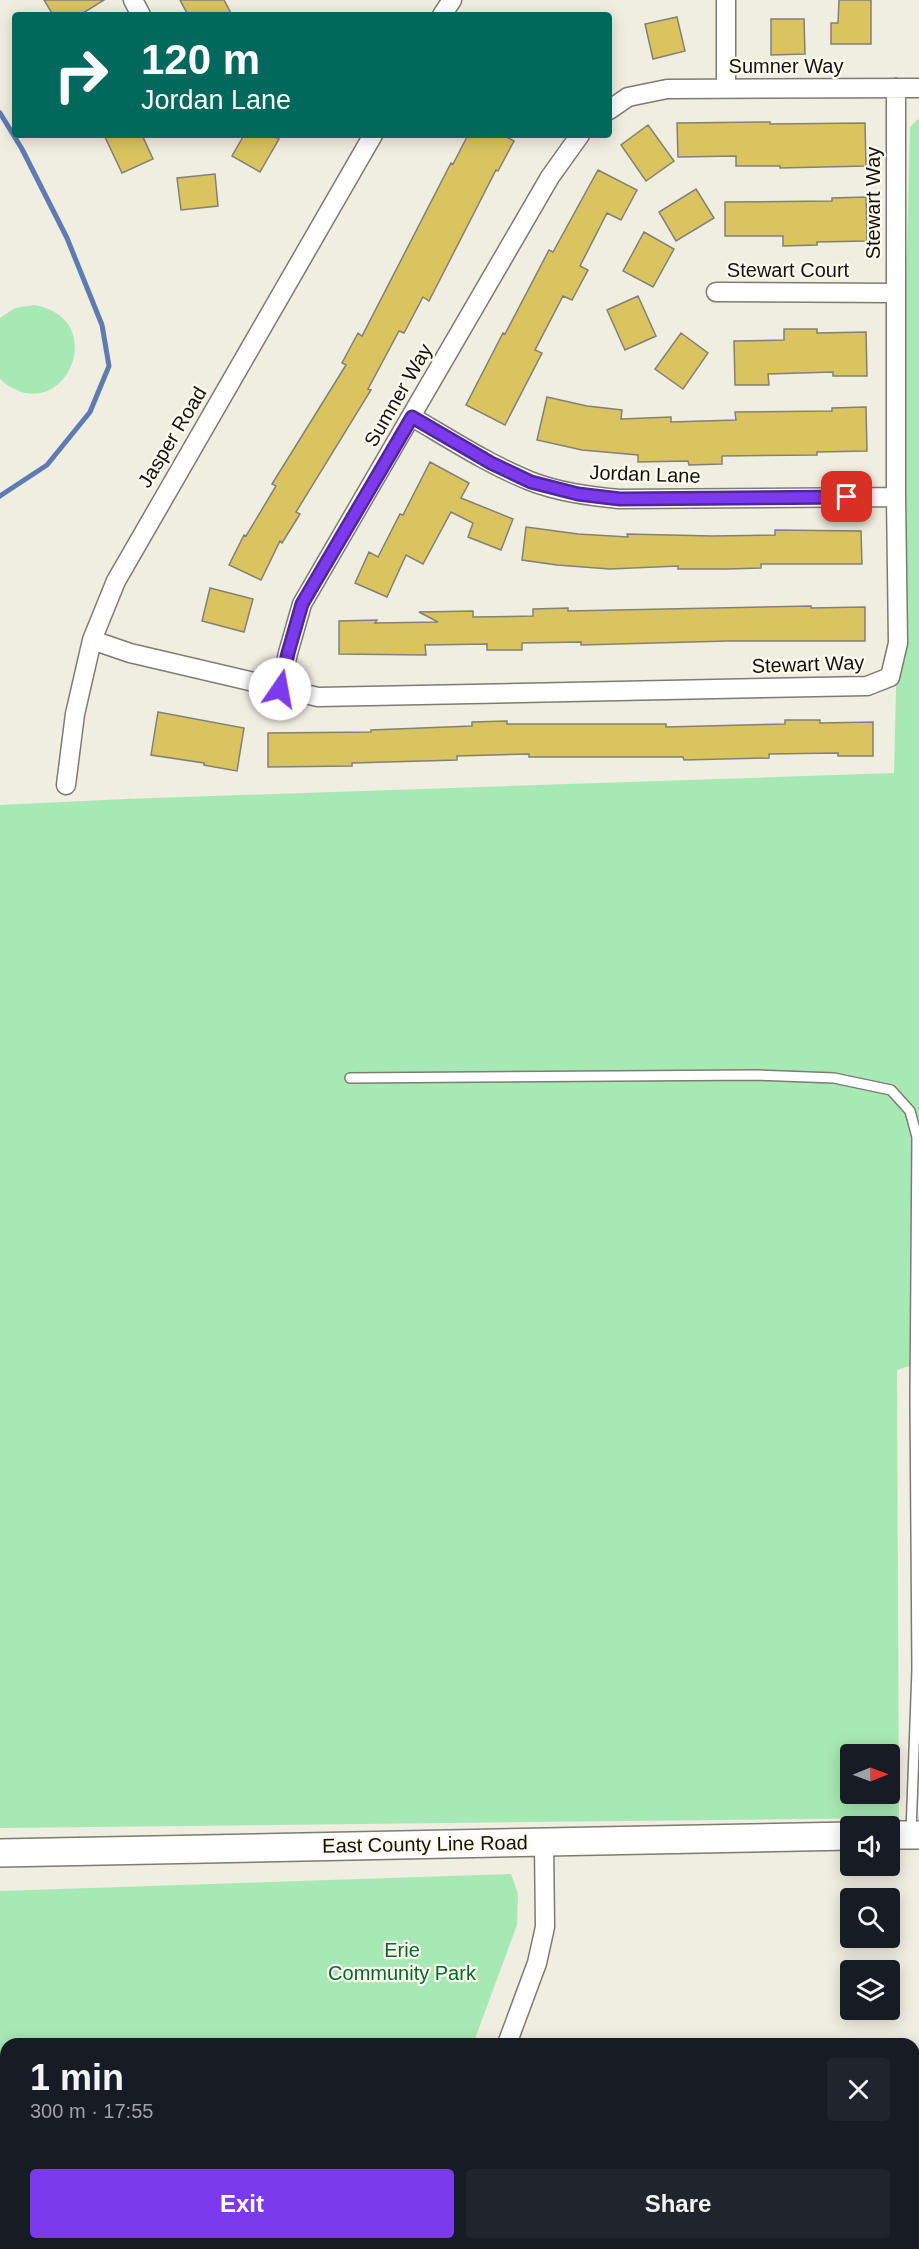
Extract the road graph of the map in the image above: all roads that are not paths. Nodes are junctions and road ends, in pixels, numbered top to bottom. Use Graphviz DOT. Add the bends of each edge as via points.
graph roads {
  1 [pos="726,0"];
  2 [pos="726,88"];
  3 [pos="896,88"];
  4 [pos="919,88"];
  5 [pos="612,108"];
  6 [pos="371,138"];
  7 [pos="578,138"];
  8 [pos="716,292"];
  9 [pos="896,293"];
  10 [pos="412,417"];
  11 [pos="896,497"];
  12 [pos="92,640"];
  13 [pos="280,689"];
  14 [pos="66,785"];
  15 [pos="350,1078"];
  16 [pos="907,1835"];
  17 [pos="840,1836"];
  18 [pos="544,1842"];
  19 [pos="0,1853"];
  20 [pos="509,2038"];
  1 -- 2 [label="street"];
  2 -- 3 [label="street, Sumner Way"];
  2 -- 5 [label="street, Sumner Way" via="667,89 628,97"];
  3 -- 4 [label="street, Sumner Way"];
  3 -- 9 [label="street, Stewart Way"];
  6 -- 12 [label="street, Jasper Road" via="149,519 116,581"];
  7 -- 10 [label="street, Sumner Way" via="550,177"];
  8 -- 9 [label="street, Stewart Court"];
  9 -- 11 [label="street, Stewart Way"];
  10 -- 11 [label="street, Jordan Lane" via="521,477 578,494 620,499"];
  10 -- 13 [label="street, Sumner Way" via="302,604"];
  11 -- 13 [label="street, Stewart Way" via="898,643 890,678 867,686 318,697"];
  12 -- 13 [label="street"];
  12 -- 14 [label="street, Jasper Road" via="75,714"];
  15 -- 16 [label="lane" via="834,1078 891,1090 910,1110 917,1137 917,1670"];
  17 -- 18 [label="main road, East County Line Road"];
  18 -- 19 [label="main road, East County Line Road"];
  18 -- 20 [label="street" via="544,1927 537,1963"];
}
